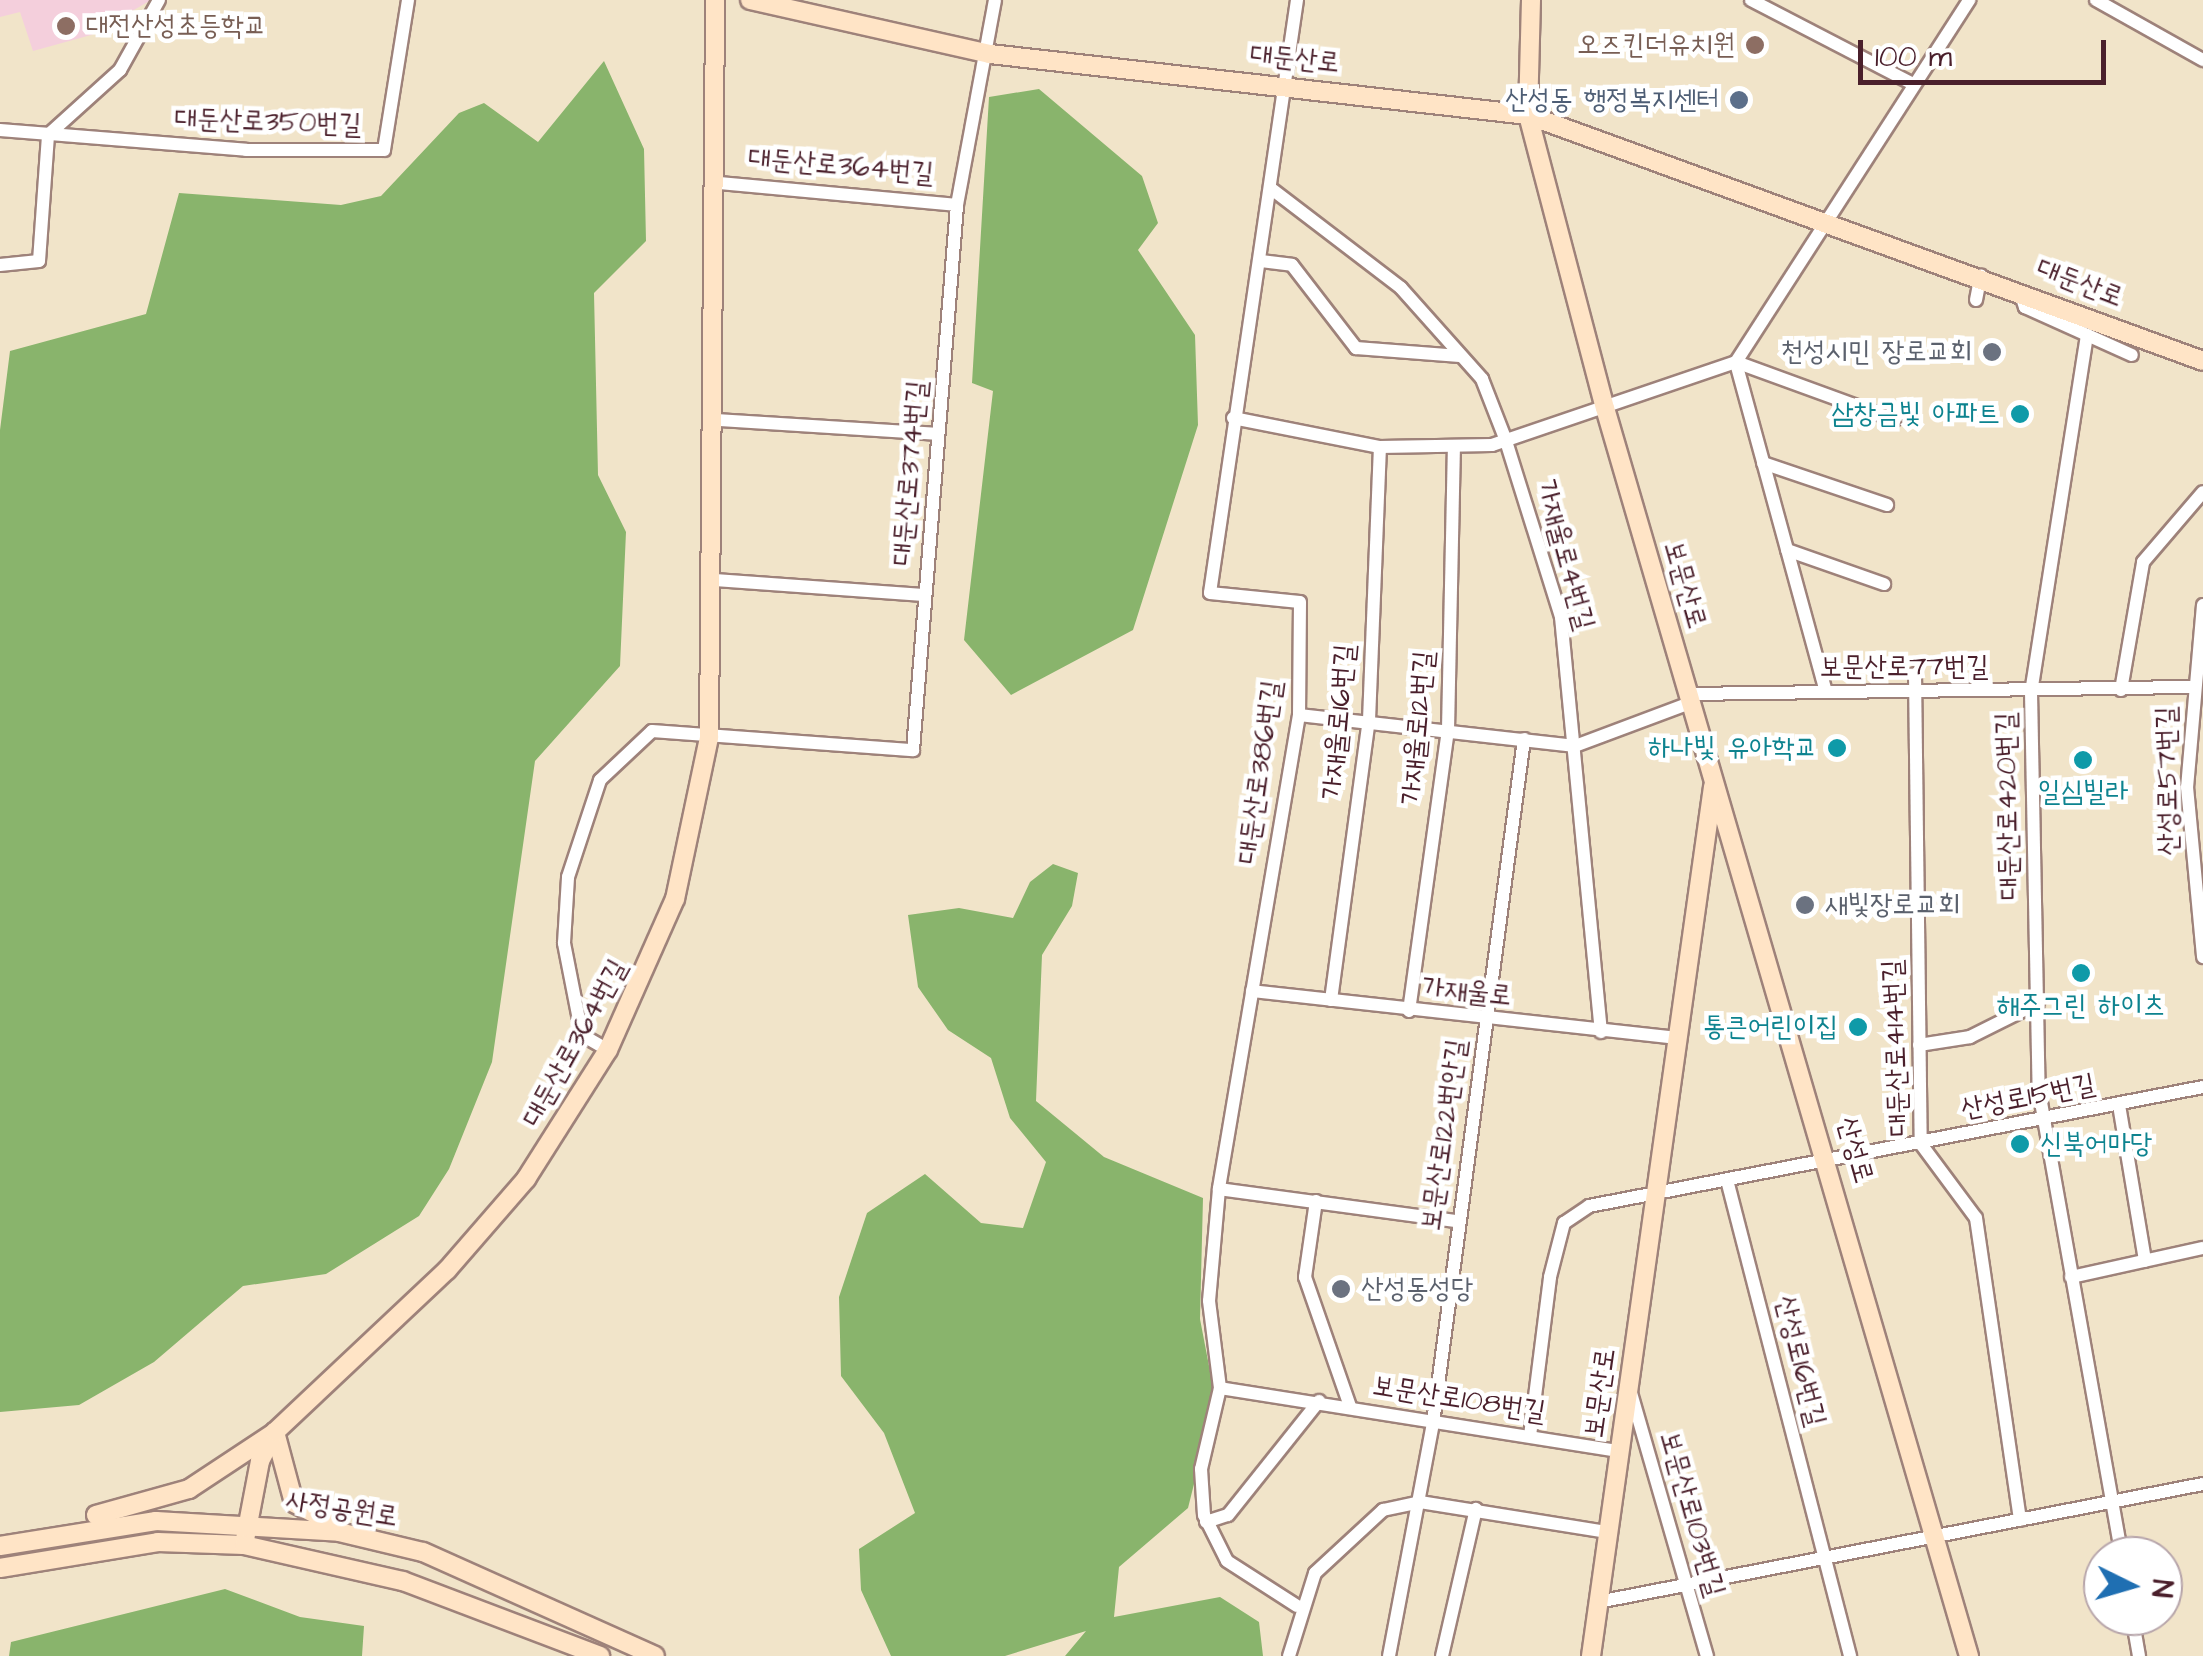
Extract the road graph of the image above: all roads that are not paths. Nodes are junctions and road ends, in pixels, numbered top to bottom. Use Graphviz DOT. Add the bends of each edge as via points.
graph roads {
  1 [pos="160,0"];
  2 [pos="408,0"];
  3 [pos="715,0"];
  4 [pos="750,0"];
  5 [pos="995,0"];
  6 [pos="1297,0"];
  7 [pos="1532,0"];
  8 [pos="1750,0"];
  9 [pos="1969,0"];
  10 [pos="2096,0"];
  11 [pos="990,54"];
  12 [pos="2203,60"];
  13 [pos="1913,84"];
  14 [pos="1288,85"];
  15 [pos="1528,115"];
  16 [pos="0,130"];
  17 [pos="48,135"];
  18 [pos="720,182"];
  19 [pos="1274,190"];
  20 [pos="957,205"];
  21 [pos="1823,218"];
  22 [pos="1261,261"];
  23 [pos="0,265"];
  24 [pos="1981,274"];
  25 [pos="2019,289"];
  26 [pos="1976,300"];
  27 [pos="2087,335"];
  28 [pos="2132,354"];
  29 [pos="1460,356"];
  30 [pos="2203,361"];
  31 [pos="1736,362"];
  32 [pos="1605,408"];
  33 [pos="1233,418"];
  34 [pos="718,420"];
  35 [pos="1896,420"];
  36 [pos="938,434"];
  37 [pos="1506,438"];
  38 [pos="1380,446"];
  39 [pos="1454,446"];
  40 [pos="1763,463"];
  41 [pos="2203,492"];
  42 [pos="1888,505"];
  43 [pos="1787,550"];
  44 [pos="714,580"];
  45 [pos="1884,584"];
  46 [pos="924,595"];
  47 [pos="2203,605"];
  48 [pos="1915,674"];
  49 [pos="2192,688"];
  50 [pos="2120,690"];
  51 [pos="1826,692"];
  52 [pos="1911,692"];
  53 [pos="2031,692"];
  54 [pos="1689,698"];
  55 [pos="1299,715"];
  56 [pos="1369,720"];
  57 [pos="1448,730"];
  58 [pos="709,738"];
  59 [pos="1524,738"];
  60 [pos="1575,746"];
  61 [pos="1714,782"];
  62 [pos="2203,957"];
  63 [pos="1252,991"];
  64 [pos="1330,1000"];
  65 [pos="2038,1003"];
  66 [pos="1409,1011"];
  67 [pos="1486,1018"];
  68 [pos="1602,1032"];
  69 [pos="1678,1038"];
  70 [pos="1919,1045"];
  71 [pos="608,1050"];
  72 [pos="2203,1087"];
  73 [pos="2119,1104"];
  74 [pos="2043,1120"];
  75 [pos="1921,1144"];
  76 [pos="1828,1156"];
  77 [pos="1728,1180"];
  78 [pos="1219,1189"];
  79 [pos="1656,1190"];
  80 [pos="1316,1200"];
  81 [pos="1457,1221"];
  82 [pos="2203,1248"];
  83 [pos="2146,1260"];
  84 [pos="2072,1277"];
  85 [pos="1629,1386"];
  86 [pos="1220,1388"];
  87 [pos="1319,1401"];
  88 [pos="1350,1406"];
  89 [pos="1433,1423"];
  90 [pos="275,1432"];
  91 [pos="1530,1436"];
  92 [pos="1620,1451"];
  93 [pos="2203,1484"];
  94 [pos="1420,1502"];
  95 [pos="2113,1502"];
  96 [pos="1476,1509"];
  97 [pos="2020,1520"];
  98 [pos="1206,1522"];
  99 [pos="249,1524"];
  100 [pos="1608,1532"];
  101 [pos="36,1536"];
  102 [pos="1935,1536"];
  103 [pos="2119,1536"];
  104 [pos="390,1542"];
  105 [pos="244,1545"];
  106 [pos="0,1546"];
  107 [pos="1824,1557"];
  108 [pos="0,1568"];
  109 [pos="1688,1584"];
  110 [pos="1598,1602"];
  111 [pos="1297,1606"];
  112 [pos="600,1656"];
  113 [pos="655,1656"];
  114 [pos="1290,1656"];
  115 [pos="1389,1656"];
  116 [pos="1442,1656"];
  117 [pos="1591,1656"];
  118 [pos="1707,1656"];
  119 [pos="1850,1656"];
  120 [pos="1969,1656"];
  1 -- 17 [label="street" via="120,70"];
  2 -- 17 [label="street, 대둔산로350번길" via="384,150"];
  3 -- 18 [label="main road, 대둔산로364번길"];
  4 -- 11 [label="main road, 대둔산로"];
  5 -- 11 [label="street, 대둔산로374번길"];
  6 -- 14 [label="street, 대둔산로386번길"];
  7 -- 15 [label="main road, 보문산로"];
  8 -- 13 [label="street"];
  9 -- 13 [label="street"];
  10 -- 12 [label="street"];
  11 -- 14 [label="main road, 대둔산로"];
  11 -- 20 [label="street, 대둔산로374번길"];
  13 -- 21 [label="street"];
  14 -- 15 [label="main road, 대둔산로"];
  14 -- 19 [label="street, 대둔산로386번길"];
  15 -- 21 [label="main road, 대둔산로"];
  15 -- 32 [label="main road, 보문산로"];
  16 -- 17 [label="street, 대둔산로350번길"];
  17 -- 23 [label="street" via="39,261"];
  18 -- 20 [label="street, 대둔산로364번길"];
  18 -- 34 [label="main road, 대둔산로364번길"];
  19 -- 22 [label="street, 대둔산로386번길"];
  19 -- 29 [label="street, 가재울로4번길" via="1401,288"];
  20 -- 36 [label="street, 대둔산로374번길"];
  21 -- 24 [label="main road, 대둔산로"];
  21 -- 31 [label="street"];
  22 -- 29 [label="street" via="1292,264 1356,348"];
  22 -- 33 [label="street, 대둔산로386번길"];
  24 -- 25 [label="main road, 대둔산로"];
  24 -- 26 [label="street"];
  25 -- 27 [label="street" via="2025,306"];
  25 -- 30 [label="main road, 대둔산로"];
  27 -- 28 [label="street"];
  27 -- 53 [label="street, 대둔산로420번길"];
  29 -- 37 [label="street, 가재울로4번길" via="1482,378"];
  31 -- 32 [label="street"];
  31 -- 35 [label="street"];
  31 -- 40 [label="street"];
  32 -- 37 [label="street"];
  32 -- 54 [label="main road, 보문산로"];
  33 -- 38 [label="street"];
  33 -- 55 [label="street, 대둔산로386번길" via="1210,592 1300,602"];
  34 -- 36 [label="street"];
  34 -- 44 [label="main road, 대둔산로364번길"];
  36 -- 46 [label="street, 대둔산로374번길"];
  37 -- 39 [label="street"];
  37 -- 60 [label="street, 가재울로4번길" via="1561,618"];
  38 -- 39 [label="street"];
  38 -- 56 [label="street, 가재울로16번길"];
  39 -- 57 [label="street, 가재울로12번길"];
  40 -- 42 [label="street"];
  40 -- 43 [label="street"];
  41 -- 50 [label="street" via="2143,562"];
  43 -- 45 [label="street"];
  43 -- 51 [label="street"];
  44 -- 46 [label="street"];
  44 -- 58 [label="main road, 대둔산로364번길"];
  46 -- 58 [label="street, 대둔산로374번길" via="913,750"];
  47 -- 49 [label="street, 산성로57번길"];
  48 -- 52 [label="street, 대둔산로414번길"];
  49 -- 50 [label="street, 보문산로77번길"];
  49 -- 62 [label="street, 산성로57번길" via="2187,787"];
  50 -- 53 [label="street, 보문산로77번길"];
  51 -- 52 [label="street, 보문산로77번길"];
  51 -- 54 [label="street, 보문산로77번길"];
  52 -- 53 [label="street, 보문산로77번길"];
  52 -- 70 [label="street, 대둔산로414번길"];
  53 -- 65 [label="street, 대둔산로420번길"];
  54 -- 60 [label="street"];
  54 -- 61 [label="main road, 보문산로"];
  55 -- 56 [label="street"];
  55 -- 63 [label="street, 대둔산로386번길"];
  56 -- 57 [label="street"];
  56 -- 64 [label="street, 가재울로16번길"];
  57 -- 59 [label="street"];
  57 -- 66 [label="street, 가재울로12번길"];
  58 -- 71 [label="main road, 대둔산로364번길" via="675,898"];
  58 -- 71 [label="street" via="652,731 600,780 583,810 564,943 582,1035"];
  59 -- 60 [label="street"];
  59 -- 67 [label="street, 보문산로122번안길"];
  60 -- 68 [label="street, 가재울로4번길"];
  61 -- 69 [label="main road, 보문산로"];
  61 -- 76 [label="main road, 산성로"];
  63 -- 64 [label="street, 가재울로"];
  63 -- 78 [label="street, 대둔산로386번길"];
  64 -- 66 [label="street, 가재울로"];
  65 -- 70 [label="street" via="1970,1037"];
  65 -- 74 [label="street, 대둔산로420번길"];
  66 -- 67 [label="street, 가재울로"];
  67 -- 68 [label="street, 가재울로"];
  67 -- 81 [label="street, 보문산로122번안길"];
  68 -- 69 [label="street, 가재울로"];
  69 -- 79 [label="main road, 보문산로"];
  70 -- 75 [label="street, 대둔산로414번길"];
  71 -- 90 [label="main road, 대둔산로364번길" via="573,1114 484,1230"];
  72 -- 73 [label="street, 산성로15번길"];
  73 -- 74 [label="street, 산성로15번길"];
  73 -- 83 [label="street, 산성로15번길"];
  74 -- 75 [label="street, 산성로15번길"];
  74 -- 84 [label="street, 대둔산로420번길"];
  75 -- 76 [label="street, 산성로15번길"];
  75 -- 97 [label="street, 대둔산로414번길" via="1976,1218"];
  76 -- 77 [label="street"];
  76 -- 102 [label="main road, 산성로"];
  77 -- 79 [label="street"];
  77 -- 107 [label="street, 산성로16번길"];
  78 -- 80 [label="street"];
  78 -- 86 [label="street, 대둔산로386번길" via="1208,1301"];
  79 -- 85 [label="main road, 보문산로"];
  79 -- 91 [label="street" via="1589,1206 1564,1223"];
  80 -- 81 [label="street"];
  80 -- 88 [label="street, 보문산로108번길" via="1305,1278"];
  81 -- 89 [label="street, 보문산로122번안길"];
  82 -- 83 [label="street"];
  83 -- 84 [label="street"];
  84 -- 95 [label="street, 대둔산로420번길"];
  85 -- 92 [label="main road, 보문산로"];
  85 -- 109 [label="street, 보문산로103번길"];
  86 -- 87 [label="street, 보문산로108번길"];
  86 -- 98 [label="street, 대둔산로386번길" via="1202,1470"];
  87 -- 88 [label="street, 보문산로108번길"];
  87 -- 98 [label="street" via="1228,1515"];
  88 -- 89 [label="street, 보문산로108번길"];
  89 -- 91 [label="street, 보문산로108번길"];
  89 -- 94 [label="street, 보문산로122번안길"];
  90 -- 99 [label="main road"];
  90 -- 101 [label="main road, 대둔산로364번길" via="189,1489"];
  90 -- 104 [label="main road" via="294,1503"];
  91 -- 92 [label="street, 보문산로108번길"];
  92 -- 100 [label="main road, 보문산로"];
  93 -- 95 [label="street"];
  94 -- 96 [label="street"];
  94 -- 111 [label="street" via="1383,1510 1346,1536"];
  94 -- 115 [label="street, 보문산로122번안길"];
  95 -- 97 [label="street"];
  95 -- 103 [label="street, 대둔산로420번길"];
  96 -- 100 [label="street"];
  96 -- 116 [label="street"];
  97 -- 102 [label="street"];
  98 -- 111 [label="street, 대둔산로386번길" via="1236,1570"];
  99 -- 101 [label="main road, 사정공원로" via="97,1523"];
  99 -- 104 [label="main road, 사정공원로"];
  99 -- 105 [label="main road"];
  100 -- 110 [label="main road, 보문산로"];
  101 -- 106 [label="main road, 사정공원로"];
  102 -- 107 [label="street"];
  102 -- 120 [label="main road, 산성로"];
  104 -- 113 [label="main road, 사정공원로"];
  105 -- 108 [label="main road, 사정공원로" via="141,1544"];
  105 -- 112 [label="main road, 사정공원로" via="403,1580"];
  107 -- 109 [label="street"];
  107 -- 119 [label="street, 산성로16번길"];
  109 -- 110 [label="street"];
  109 -- 118 [label="street, 보문산로103번길"];
  110 -- 117 [label="main road, 보문산로"];
  111 -- 114 [label="street"];
}
